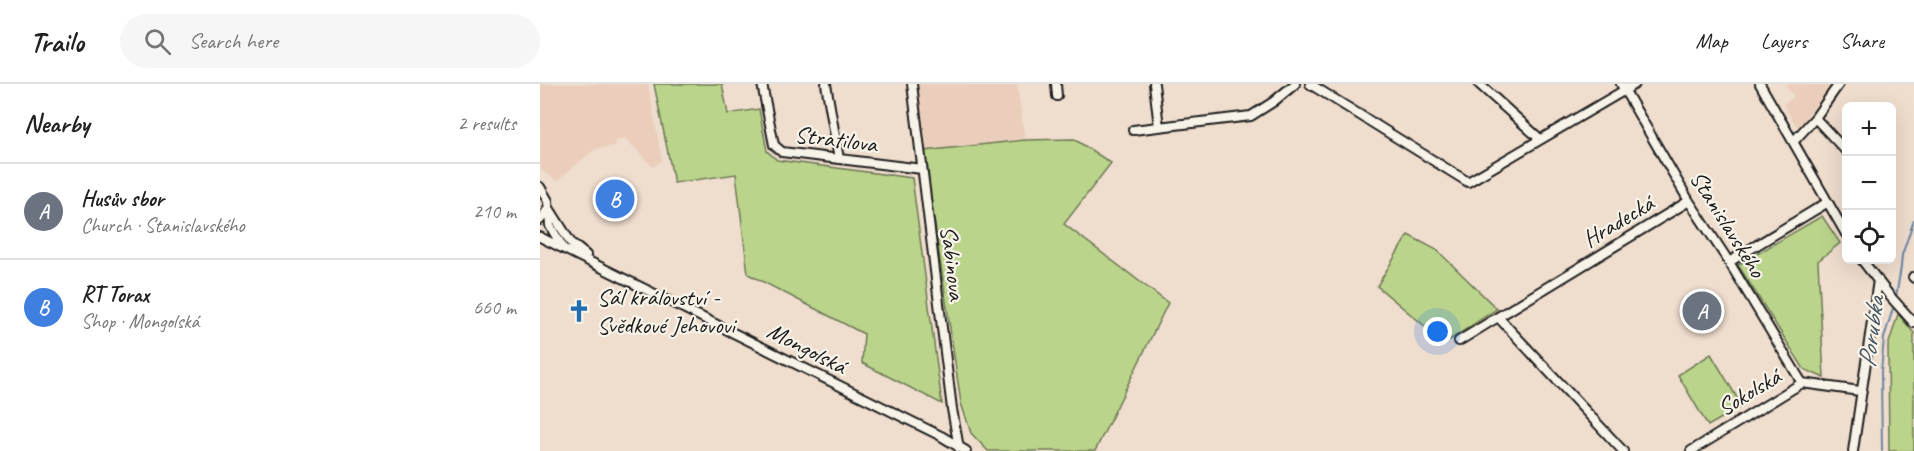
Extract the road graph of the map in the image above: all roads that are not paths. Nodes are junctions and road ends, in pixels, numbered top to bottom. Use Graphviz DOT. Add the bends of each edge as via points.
graph roads {
  1 [pos="762,84"];
  2 [pos="826,84"];
  3 [pos="912,84"];
  4 [pos="1056,84"];
  5 [pos="1154,84"];
  6 [pos="1295,84"];
  7 [pos="1310,84"];
  8 [pos="1479,84"];
  9 [pos="1635,84"];
  10 [pos="1760,84"];
  11 [pos="1839,84"];
  12 [pos="1623,87"];
  13 [pos="1057,96"];
  14 [pos="1815,118"];
  15 [pos="1159,127"];
  16 [pos="1133,130"];
  17 [pos="1540,139"];
  18 [pos="1794,141"];
  19 [pos="1842,147"];
  20 [pos="839,159"];
  21 [pos="922,169"];
  22 [pos="540,187"];
  23 [pos="1689,201"];
  24 [pos="1828,202"];
  25 [pos="549,208"];
  26 [pos="540,220"];
  27 [pos="1842,227"];
  28 [pos="540,237"];
  29 [pos="563,248"];
  30 [pos="1730,262"];
  31 [pos="1865,264"];
  32 [pos="599,265"];
  33 [pos="1878,280"];
  34 [pos="1498,317"];
  35 [pos="1914,323"];
  36 [pos="1459,341"];
  37 [pos="1802,383"];
  38 [pos="1860,391"];
  39 [pos="1693,449"];
  40 [pos="961,450"];
  41 [pos="1623,451"];
  42 [pos="1852,451"];
  1 -- 20 [label="street, Stratilova" via="777,149"];
  2 -- 20 [label="street"];
  3 -- 21 [label="street, Sabinova"];
  4 -- 13 [label="street"];
  5 -- 15 [label="street"];
  6 -- 15 [label="street" via="1251,116"];
  7 -- 17 [label="street" via="1468,182"];
  8 -- 17 [label="street"];
  9 -- 12 [label="street"];
  10 -- 18 [label="street"];
  11 -- 14 [label="street"];
  12 -- 17 [label="street"];
  12 -- 23 [label="street, Stanislavského"];
  14 -- 18 [label="street"];
  14 -- 19 [label="street"];
  15 -- 16 [label="street"];
  18 -- 24 [label="street"];
  20 -- 21 [label="street, Stratilova"];
  21 -- 40 [label="street, Sabinova" via="952,409"];
  22 -- 25 [label="street"];
  23 -- 30 [label="street, Stanislavského"];
  23 -- 34 [label="street, Hradecká"];
  24 -- 27 [label="street"];
  24 -- 30 [label="street"];
  25 -- 26 [label="street"];
  25 -- 29 [label="street" via="550,226"];
  25 -- 32 [label="street" via="572,243"];
  28 -- 29 [label="street, Mongolská"];
  29 -- 32 [label="street, Mongolská"];
  30 -- 37 [label="street, Stanislavského"];
  31 -- 33 [label="street"];
  32 -- 40 [label="street, Mongolská"];
  33 -- 35 [label="street"];
  33 -- 38 [label="street"];
  34 -- 36 [label="street"];
  34 -- 41 [label="street"];
  37 -- 38 [label="street, Sokolská"];
  37 -- 39 [label="street, Sokolská"];
  38 -- 42 [label="street"];
}
